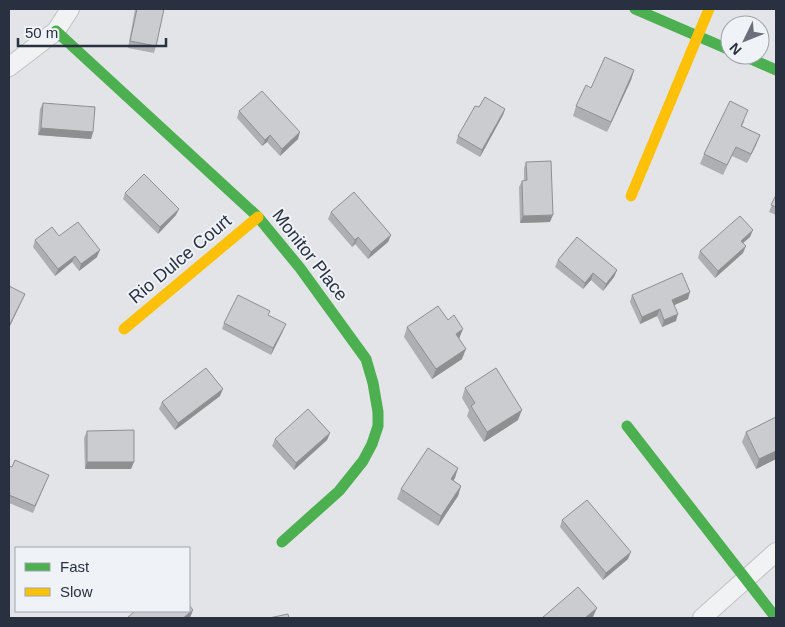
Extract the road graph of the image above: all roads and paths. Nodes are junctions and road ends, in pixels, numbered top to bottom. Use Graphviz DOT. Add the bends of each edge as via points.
graph roads {
  1 [pos="70,9"];
  2 [pos="635,9"];
  3 [pos="710,9"];
  4 [pos="56,31"];
  5 [pos="698,35"];
  6 [pos="720,45"];
  7 [pos="9,67"];
  8 [pos="631,196"];
  9 [pos="258,217"];
  10 [pos="124,329"];
  11 [pos="627,426"];
  12 [pos="282,542"];
  13 [pos="776,552"];
  14 [pos="746,580"];
  15 [pos="702,618"];
  16 [pos="776,618"];
  1 -- 4 [label="street"];
  2 -- 5 [label="street"];
  3 -- 5 [label="street"];
  4 -- 7 [label="street"];
  4 -- 9 [label="street, Monitor Place"];
  5 -- 6 [label="street"];
  5 -- 8 [label="street"];
  9 -- 10 [label="street, Rio Dulce Court"];
  9 -- 12 [label="street, Monitor Place" via="283,244 366,358 377,403 378,425 365,457 328,502"];
  11 -- 14 [label="street"];
  13 -- 14 [label="street"];
  14 -- 15 [label="street"];
  14 -- 16 [label="street"];
}
